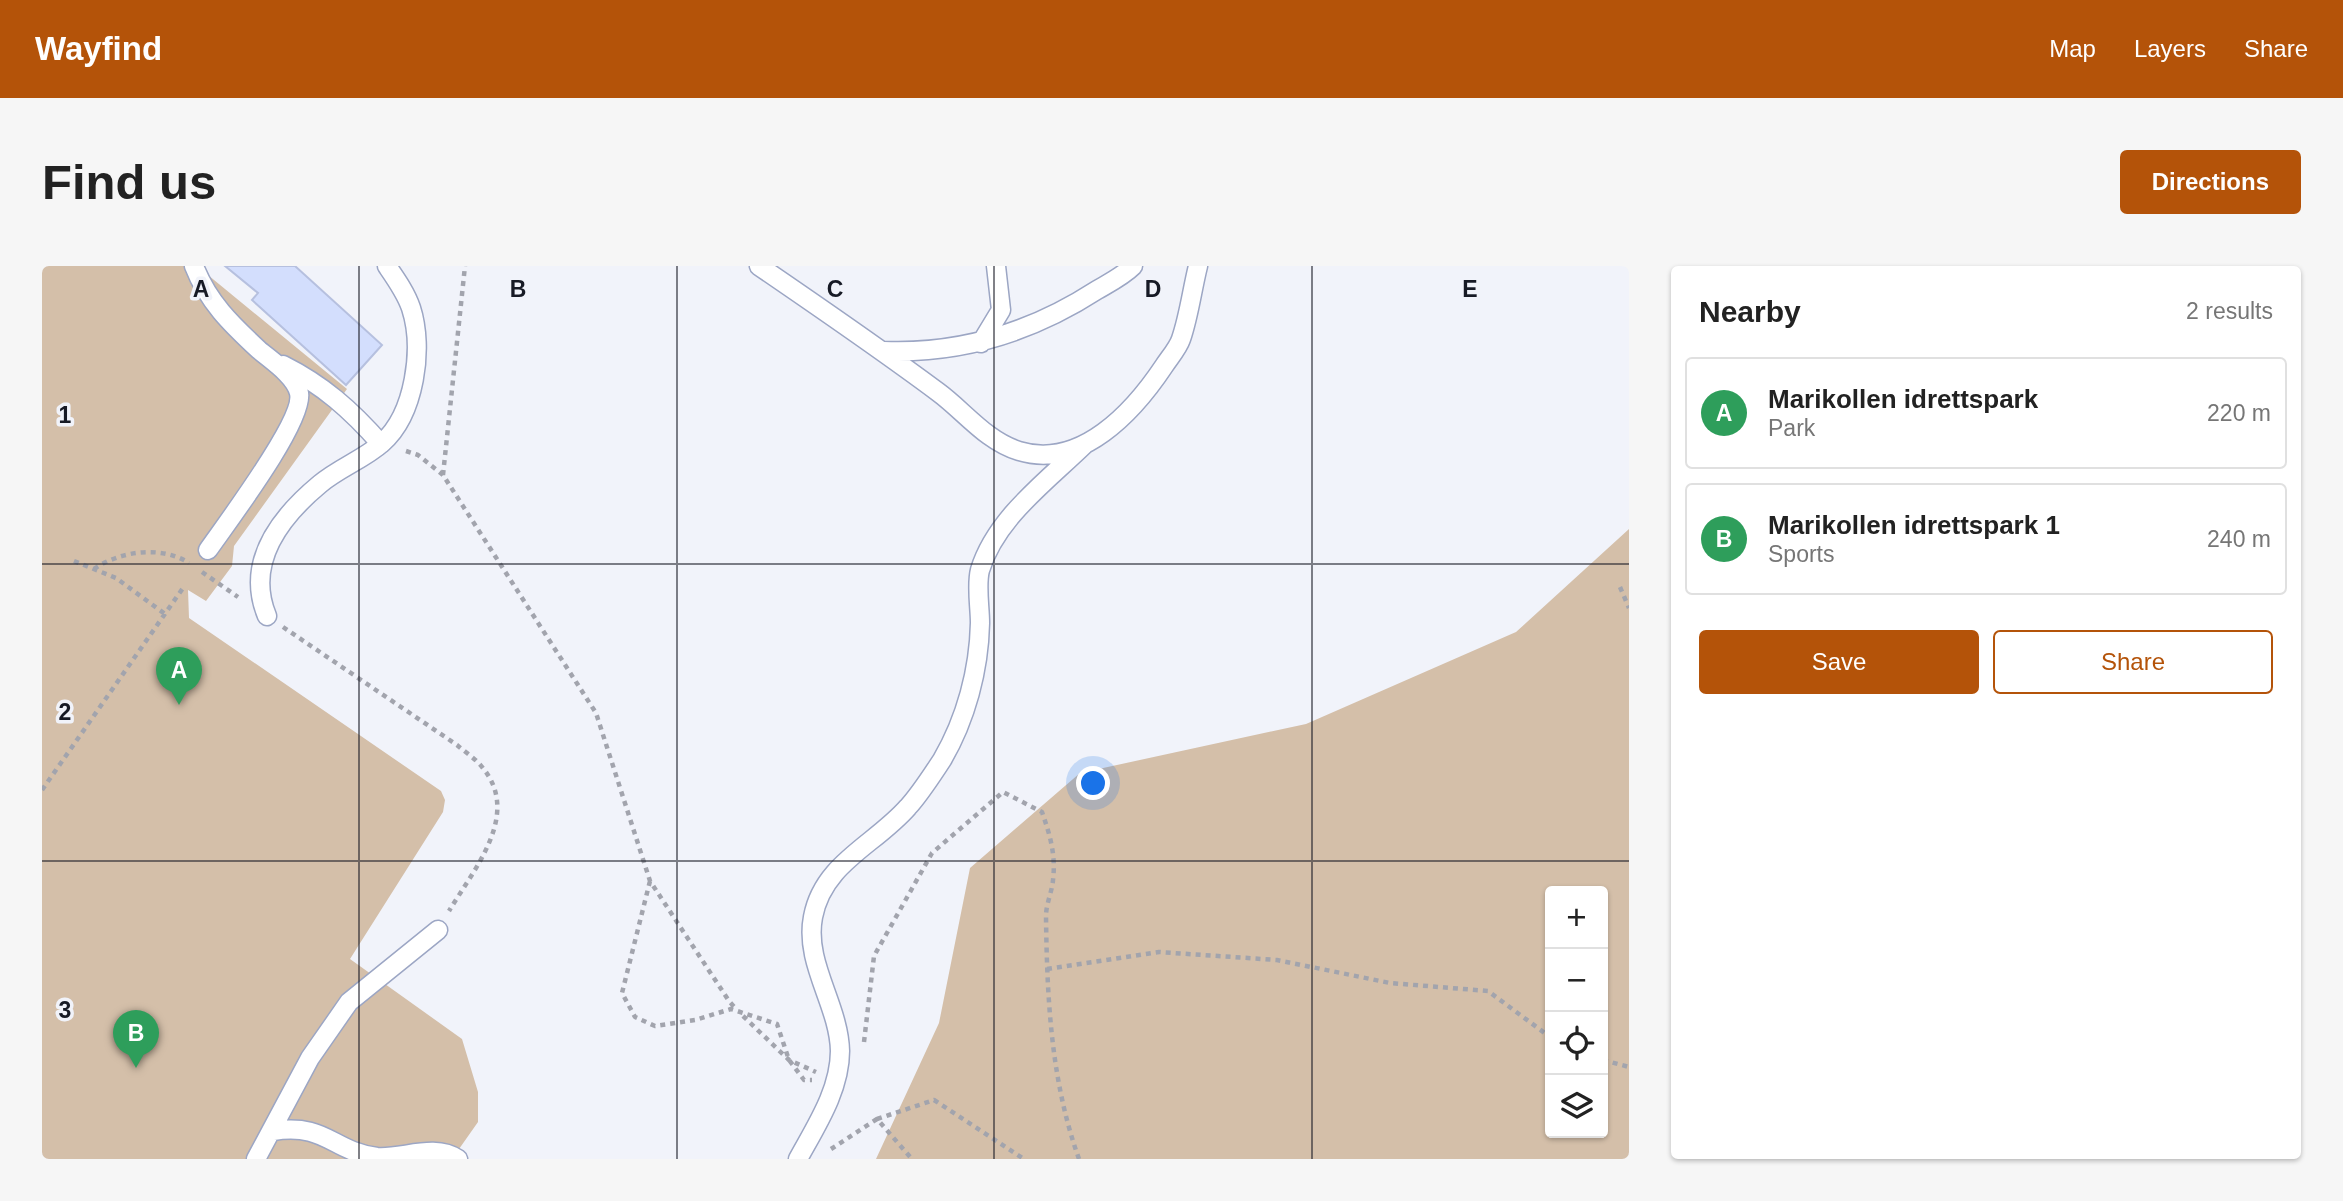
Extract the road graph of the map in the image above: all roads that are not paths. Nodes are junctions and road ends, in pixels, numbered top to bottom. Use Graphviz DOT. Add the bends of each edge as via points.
graph roads {
  1 [pos="194,266"];
  2 [pos="387,266"];
  3 [pos="760,266"];
  4 [pos="996,266"];
  5 [pos="1133,266"];
  6 [pos="1198,266"];
  7 [pos="981,343"];
  8 [pos="883,351"];
  9 [pos="267,357"];
  10 [pos="382,444"];
  11 [pos="1084,445"];
  12 [pos="208,550"];
  13 [pos="267,616"];
  14 [pos="438,930"];
  15 [pos="273,1131"];
  16 [pos="256,1159"];
  17 [pos="458,1159"];
  18 [pos="798,1159"];
  1 -- 9 [label="lane" via="217,310"];
  2 -- 10 [label="lane" via="411,307 416,358 398,425"];
  3 -- 8 [label="lane"];
  4 -- 7 [label="lane" via="1001,310"];
  5 -- 7 [label="lane" via="1064,312"];
  6 -- 11 [label="lane" via="1181,340 1150,388 1115,425"];
  7 -- 8 [label="lane" via="926,353"];
  8 -- 11 [label="lane" via="989,436 1019,451 1045,454"];
  9 -- 10 [label="lane" via="317,382"];
  9 -- 12 [label="lane" via="299,391 298,411"];
  10 -- 13 [label="lane" via="320,485 285,520 263,555 257,577"];
  11 -- 18 [label="lane" via="1001,526 980,572 975,675 942,759 908,808 821,887 812,919 813,952 840,1050 836,1080"];
  14 -- 15 [label="lane" via="349,1002 310,1058"];
  15 -- 16 [label="lane"];
  15 -- 17 [label="lane" via="315,1131 356,1154 381,1158 431,1152 450,1153"];
}
